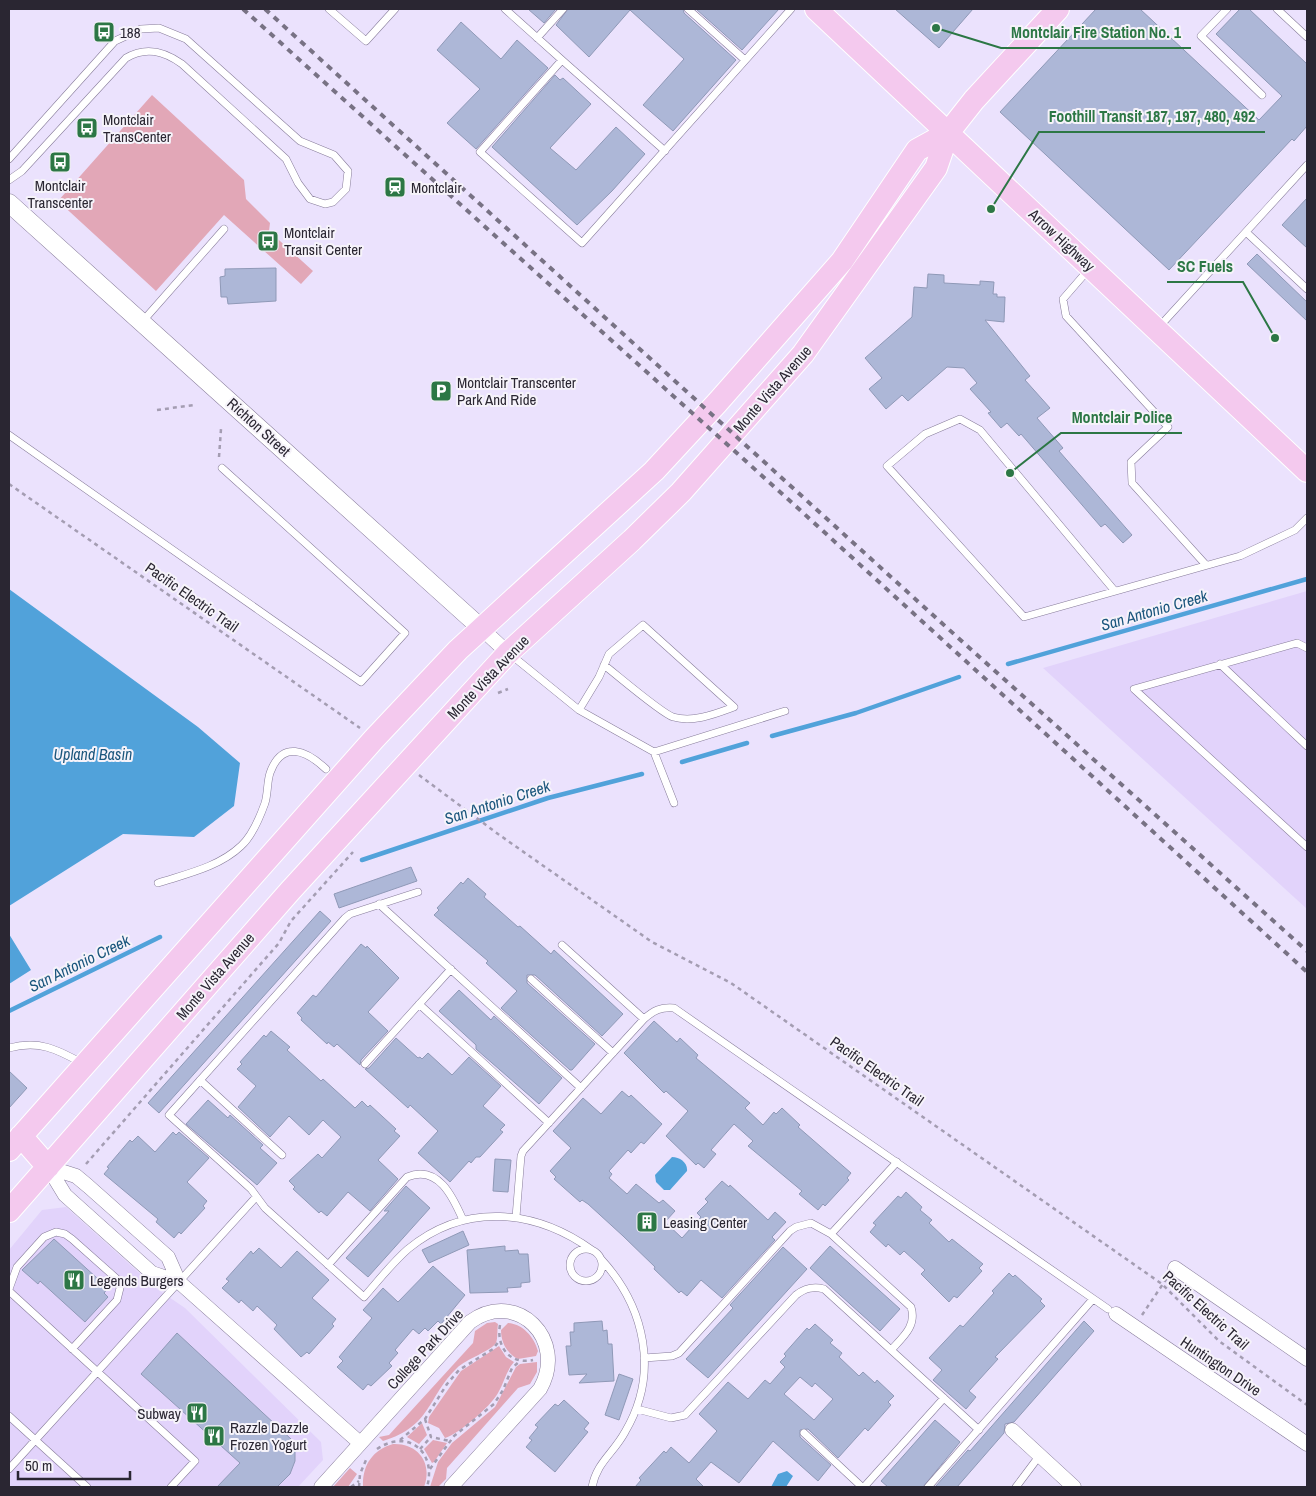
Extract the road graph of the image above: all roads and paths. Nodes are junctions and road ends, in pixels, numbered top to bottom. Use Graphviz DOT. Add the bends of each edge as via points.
graph roads {
  1 [pos="329,9"];
  2 [pos="395,9"];
  3 [pos="505,9"];
  4 [pos="563,9"];
  5 [pos="688,9"];
  6 [pos="791,9"];
  7 [pos="816,9"];
  8 [pos="1058,9"];
  9 [pos="1227,9"];
  10 [pos="1277,9"];
  11 [pos="1307,37"];
  12 [pos="537,38"];
  13 [pos="562,60"];
  14 [pos="745,60"];
  15 [pos="1262,95"];
  16 [pos="948,133"];
  17 [pos="665,151"];
  18 [pos="9,159"];
  19 [pos="1307,165"];
  20 [pos="9,180"];
  21 [pos="9,203"];
  22 [pos="224,229"];
  23 [pos="1246,232"];
  24 [pos="1091,267"];
  25 [pos="1307,289"];
  26 [pos="142,322"];
  27 [pos="1157,330"];
  28 [pos="194,405"];
  29 [pos="157,410"];
  30 [pos="221,429"];
  31 [pos="9,435"];
  32 [pos="219,460"];
  33 [pos="222,468"];
  34 [pos="1307,471"];
  35 [pos="9,484"];
  36 [pos="1307,518"];
  37 [pos="1206,565"];
  38 [pos="1114,590"];
  39 [pos="481,628"];
  40 [pos="1307,648"];
  41 [pos="508,653"];
  42 [pos="1220,664"];
  43 [pos="604,665"];
  44 [pos="508,689"];
  45 [pos="492,699"];
  46 [pos="579,710"];
  47 [pos="785,712"];
  48 [pos="361,729"];
  49 [pos="1307,746"];
  50 [pos="654,752"];
  51 [pos="326,768"];
  52 [pos="427,769"];
  53 [pos="674,803"];
  54 [pos="1307,847"];
  55 [pos="356,849"];
  56 [pos="158,884"];
  57 [pos="418,892"];
  58 [pos="379,904"];
  59 [pos="562,945"];
  60 [pos="451,969"];
  61 [pos="531,979"];
  62 [pos="419,1004"];
  63 [pos="644,1019"];
  64 [pos="9,1048"];
  65 [pos="613,1053"];
  66 [pos="84,1064"];
  67 [pos="365,1064"];
  68 [pos="200,1080"];
  69 [pos="581,1088"];
  70 [pos="549,1123"];
  71 [pos="15,1143"];
  72 [pos="282,1155"];
  73 [pos="897,1162"];
  74 [pos="86,1164"];
  75 [pos="48,1167"];
  76 [pos="256,1197"];
  77 [pos="9,1211"];
  78 [pos="516,1217"];
  79 [pos="464,1220"];
  80 [pos="831,1234"];
  81 [pos="592,1250"];
  82 [pos="601,1258"];
  83 [pos="328,1265"];
  84 [pos="1175,1268"];
  85 [pos="179,1282"];
  86 [pos="1162,1284"];
  87 [pos="9,1290"];
  88 [pos="1093,1299"];
  89 [pos="1112,1311"];
  90 [pos="502,1312"];
  91 [pos="1134,1326"];
  92 [pos="499,1340"];
  93 [pos="72,1349"];
  94 [pos="891,1350"];
  95 [pos="1306,1356"];
  96 [pos="549,1357"];
  97 [pos="644,1358"];
  98 [pos="520,1361"];
  99 [pos="98,1372"];
  100 [pos="944,1398"];
  101 [pos="1307,1405"];
  102 [pos="636,1409"];
  103 [pos="9,1416"];
  104 [pos="425,1419"];
  105 [pos="978,1430"];
  106 [pos="1012,1430"];
  107 [pos="804,1433"];
  108 [pos="431,1437"];
  109 [pos="35,1440"];
  110 [pos="400,1440"];
  111 [pos="450,1441"];
  112 [pos="360,1443"];
  113 [pos="1307,1444"];
  114 [pos="420,1449"];
  115 [pos="1040,1455"];
  116 [pos="9,1469"];
  117 [pos="430,1470"];
  118 [pos="359,1482"];
  119 [pos="88,1487"];
  120 [pos="171,1487"];
  121 [pos="320,1487"];
  122 [pos="350,1487"];
  123 [pos="359,1487"];
  124 [pos="427,1487"];
  125 [pos="451,1487"];
  126 [pos="592,1487"];
  127 [pos="863,1487"];
  128 [pos="928,1487"];
  129 [pos="1016,1487"];
  130 [pos="1074,1487"];
  1 -- 2 [label="lane" via="366,41"];
  3 -- 12 [label="lane"];
  4 -- 12 [label="lane"];
  5 -- 14 [label="lane"];
  6 -- 14 [label="lane"];
  7 -- 16 [label="main road, Arrow Highway"];
  8 -- 16 [label="main road, Monte Vista Avenue"];
  9 -- 15 [label="lane" via="1201,36"];
  10 -- 11 [label="lane"];
  12 -- 13 [label="lane"];
  13 -- 17 [label="lane"];
  13 -- 17 [label="lane" via="480,152 575,237 582,243"];
  14 -- 17 [label="lane"];
  16 -- 24 [label="main road, Arrow Highway"];
  16 -- 39 [label="main road, Monte Vista Avenue" via="917,150 842,261 654,471"];
  16 -- 41 [label="main road, Monte Vista Avenue" via="936,168 803,354 681,492"];
  18 -- 20 [label="lane" via="116,41 141,29 158,28 186,39 300,141 334,155 348,171 348,179 346,189 333,202 325,204 310,199 286,160 182,64 155,50 138,52 126,58 22,172"];
  19 -- 23 [label="lane"];
  21 -- 26 [label="street, Richton Street"];
  22 -- 26 [label="lane"];
  23 -- 25 [label="lane"];
  23 -- 27 [label="lane"];
  24 -- 27 [label="main road, Arrow Highway"];
  24 -- 37 [label="lane" via="1062,299 1066,316 1168,427 1131,462 1132,483"];
  26 -- 39 [label="street, Richton Street"];
  27 -- 34 [label="main road, Arrow Highway"];
  28 -- 29 [label="path"];
  30 -- 32 [label="path"];
  31 -- 33 [label="lane" via="361,682 405,633"];
  35 -- 48 [label="path, Pacific Electric Trail"];
  36 -- 37 [label="lane" via="1295,530 1240,556"];
  37 -- 38 [label="lane"];
  38 -- 38 [label="lane" via="1024,617 887,466 925,434 960,419 980,430"];
  39 -- 41 [label="street, Richton Street"];
  39 -- 66 [label="main road, Monte Vista Avenue" via="374,739"];
  40 -- 42 [label="lane" via="1296,643"];
  41 -- 46 [label="lane"];
  41 -- 75 [label="main road, Monte Vista Avenue" via="284,899"];
  42 -- 49 [label="lane"];
  42 -- 54 [label="lane" via="1134,689"];
  43 -- 43 [label="lane" via="609,654 643,625 734,707 711,716 672,716"];
  43 -- 46 [label="lane"];
  44 -- 45 [label="path"];
  46 -- 50 [label="lane"];
  47 -- 50 [label="lane"];
  50 -- 53 [label="lane"];
  51 -- 56 [label="lane" via="314,757 298,750 286,752 270,772 265,802 254,828 242,845 219,862"];
  52 -- 86 [label="path, Pacific Electric Trail" via="420,776 457,805 652,942 731,983"];
  55 -- 74 [label="path" via="291,922 279,943"];
  57 -- 58 [label="lane"];
  58 -- 60 [label="lane"];
  58 -- 68 [label="lane" via="345,918"];
  59 -- 63 [label="lane"];
  60 -- 62 [label="lane"];
  60 -- 69 [label="lane"];
  61 -- 65 [label="lane"];
  62 -- 67 [label="lane"];
  62 -- 70 [label="lane"];
  63 -- 65 [label="lane"];
  63 -- 73 [label="lane" via="653,1011 674,1008"];
  64 -- 66 [label="lane" via="37,1044"];
  65 -- 69 [label="lane"];
  66 -- 71 [label="main road, Monte Vista Avenue"];
  68 -- 72 [label="lane"];
  68 -- 76 [label="lane" via="169,1115"];
  69 -- 70 [label="lane"];
  70 -- 78 [label="lane" via="521,1156"];
  71 -- 75 [label="main road"];
  73 -- 80 [label="lane"];
  73 -- 88 [label="lane"];
  75 -- 77 [label="main road, Monte Vista Avenue"];
  75 -- 85 [label="street" via="64,1195 152,1273"];
  75 -- 85 [label="street" via="76,1176 168,1257"];
  76 -- 83 [label="lane"];
  76 -- 85 [label="lane"];
  78 -- 79 [label="lane"];
  78 -- 81 [label="lane" via="561,1230"];
  79 -- 83 [label="lane" via="415,1244 364,1297"];
  79 -- 83 [label="lane" via="450,1192 433,1177 423,1172 416,1174 408,1177"];
  80 -- 94 [label="lane" via="911,1307 913,1322"];
  80 -- 97 [label="lane" via="811,1223 796,1227 684,1348 672,1356"];
  81 -- 82 [label="lane"];
  81 -- 82 [label="lane" via="579,1251 574,1255 570,1266 576,1277 587,1282 593,1280 601,1271"];
  82 -- 97 [label="lane" via="633,1306 642,1336"];
  84 -- 95 [label="street"];
  85 -- 99 [label="lane"];
  85 -- 112 [label="street"];
  86 -- 91 [label="path"];
  86 -- 101 [label="path, Pacific Electric Trail" via="1219,1341"];
  87 -- 93 [label="lane"];
  87 -- 93 [label="lane" via="17,1267 44,1236 56,1232 72,1239 113,1275 120,1288 117,1300"];
  88 -- 89 [label="lane"];
  88 -- 105 [label="lane"];
  89 -- 91 [label="street, Huntington Drive"];
  90 -- 92 [label="path"];
  90 -- 96 [label="street" via="534,1324"];
  90 -- 112 [label="street, College Park Drive" via="485,1314 470,1322"];
  91 -- 113 [label="street, Huntington Drive"];
  92 -- 98 [label="path" via="506,1353"];
  92 -- 104 [label="path" via="493,1348 456,1374"];
  93 -- 99 [label="lane"];
  94 -- 100 [label="lane"];
  94 -- 102 [label="lane" via="824,1289 809,1287 796,1295 686,1415 671,1418"];
  96 -- 98 [label="path"];
  96 -- 125 [label="street" via="549,1368 540,1389"];
  97 -- 102 [label="lane" via="644,1377"];
  98 -- 111 [label="path" via="512,1368 494,1404"];
  99 -- 109 [label="lane"];
  99 -- 120 [label="lane" via="195,1460"];
  100 -- 105 [label="lane"];
  100 -- 127 [label="lane"];
  102 -- 126 [label="lane" via="617,1445 596,1471"];
  103 -- 109 [label="lane"];
  104 -- 108 [label="path"];
  104 -- 110 [label="path"];
  105 -- 128 [label="lane"];
  106 -- 115 [label="street"];
  107 -- 127 [label="lane"];
  108 -- 111 [label="path"];
  108 -- 114 [label="path"];
  109 -- 116 [label="lane"];
  109 -- 119 [label="lane"];
  110 -- 114 [label="path"];
  110 -- 118 [label="path" via="389,1442 371,1454 363,1465"];
  111 -- 117 [label="path"];
  112 -- 121 [label="street, College Park Drive"];
  114 -- 117 [label="path"];
  115 -- 129 [label="lane"];
  115 -- 130 [label="street"];
  117 -- 124 [label="path"];
  118 -- 122 [label="path"];
  118 -- 123 [label="path"];
}
